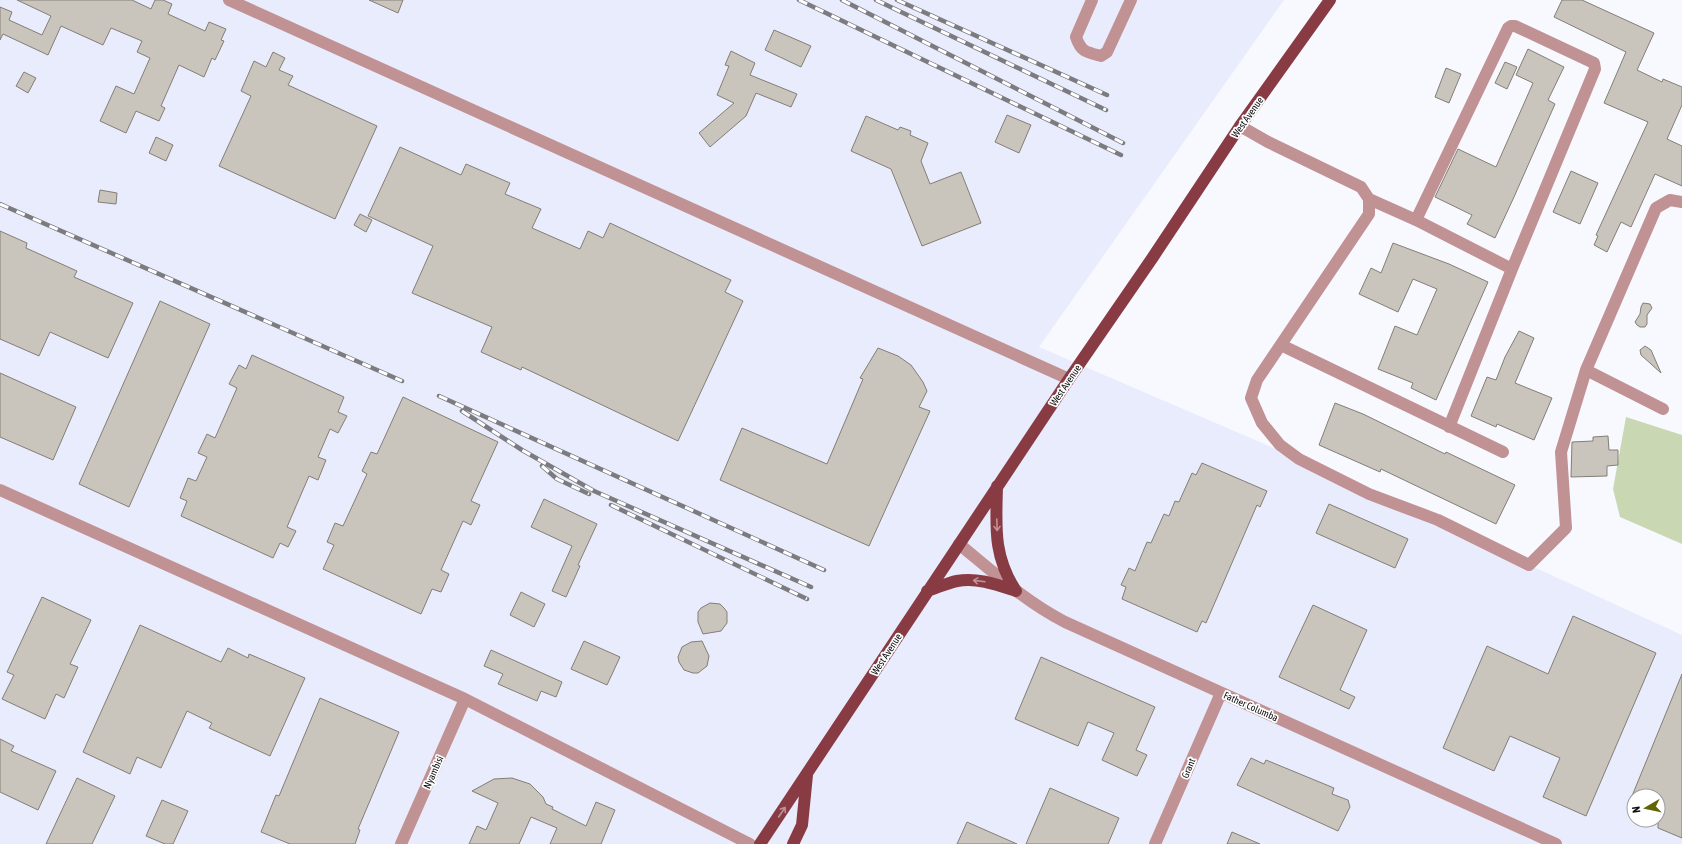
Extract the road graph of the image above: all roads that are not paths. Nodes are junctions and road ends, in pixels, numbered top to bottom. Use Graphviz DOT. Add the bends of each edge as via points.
graph roads {
  1 [pos="229,0"];
  2 [pos="1092,0"];
  3 [pos="1131,0"];
  4 [pos="1330,0"];
  5 [pos="1240,126"];
  6 [pos="1369,199"];
  7 [pos="1682,202"];
  8 [pos="1416,220"];
  9 [pos="1512,269"];
  10 [pos="1282,345"];
  11 [pos="1586,370"];
  12 [pos="1069,379"];
  13 [pos="1663,409"];
  14 [pos="1449,426"];
  15 [pos="1503,452"];
  16 [pos="997,486"];
  17 [pos="0,490"];
  18 [pos="959,544"];
  19 [pos="927,591"];
  20 [pos="1016,591"];
  21 [pos="1220,693"];
  22 [pos="465,699"];
  23 [pos="807,774"];
  24 [pos="400,844"];
  25 [pos="750,844"];
  26 [pos="760,844"];
  27 [pos="793,844"];
  28 [pos="1155,844"];
  29 [pos="1556,844"];
  1 -- 12 [label="street"];
  2 -- 3 [label="street" via="1076,37 1079,47 1101,56 1107,52"];
  4 -- 5 [label="main road, West Avenue"];
  5 -- 6 [label="street" via="1361,187"];
  5 -- 12 [label="main road, West Avenue"];
  6 -- 8 [label="street"];
  6 -- 10 [label="street" via="1369,214"];
  7 -- 11 [label="street" via="1670,200 1656,208"];
  8 -- 9 [label="street"];
  8 -- 9 [label="street" via="1508,28 1515,26 1594,63 1595,69"];
  9 -- 14 [label="street"];
  10 -- 11 [label="street" via="1257,380 1251,398 1262,423 1280,445 1299,459 1369,494 1438,520 1530,565 1566,528 1561,452"];
  10 -- 14 [label="street"];
  11 -- 13 [label="street"];
  12 -- 16 [label="main road, West Avenue"];
  14 -- 15 [label="street"];
  16 -- 18 [label="main road, West Avenue"];
  16 -- 20 [label="main road, one-way" via="998,549 1002,566"];
  17 -- 22 [label="street"];
  18 -- 19 [label="main road, West Avenue"];
  18 -- 20 [label="street, Father Columba"];
  20 -- 19 [label="main road, one-way" via="995,584 959,580"];
  19 -- 23 [label="main road, West Avenue"];
  20 -- 21 [label="street, Father Columba" via="1045,612"];
  21 -- 28 [label="street, Grant"];
  21 -- 29 [label="street, Father Columba"];
  22 -- 24 [label="street, Nyambisi"];
  22 -- 25 [label="street"];
  26 -- 23 [label="main road, West Avenue, one-way"];
  23 -- 27 [label="main road, West Avenue" via="802,825"];
}
